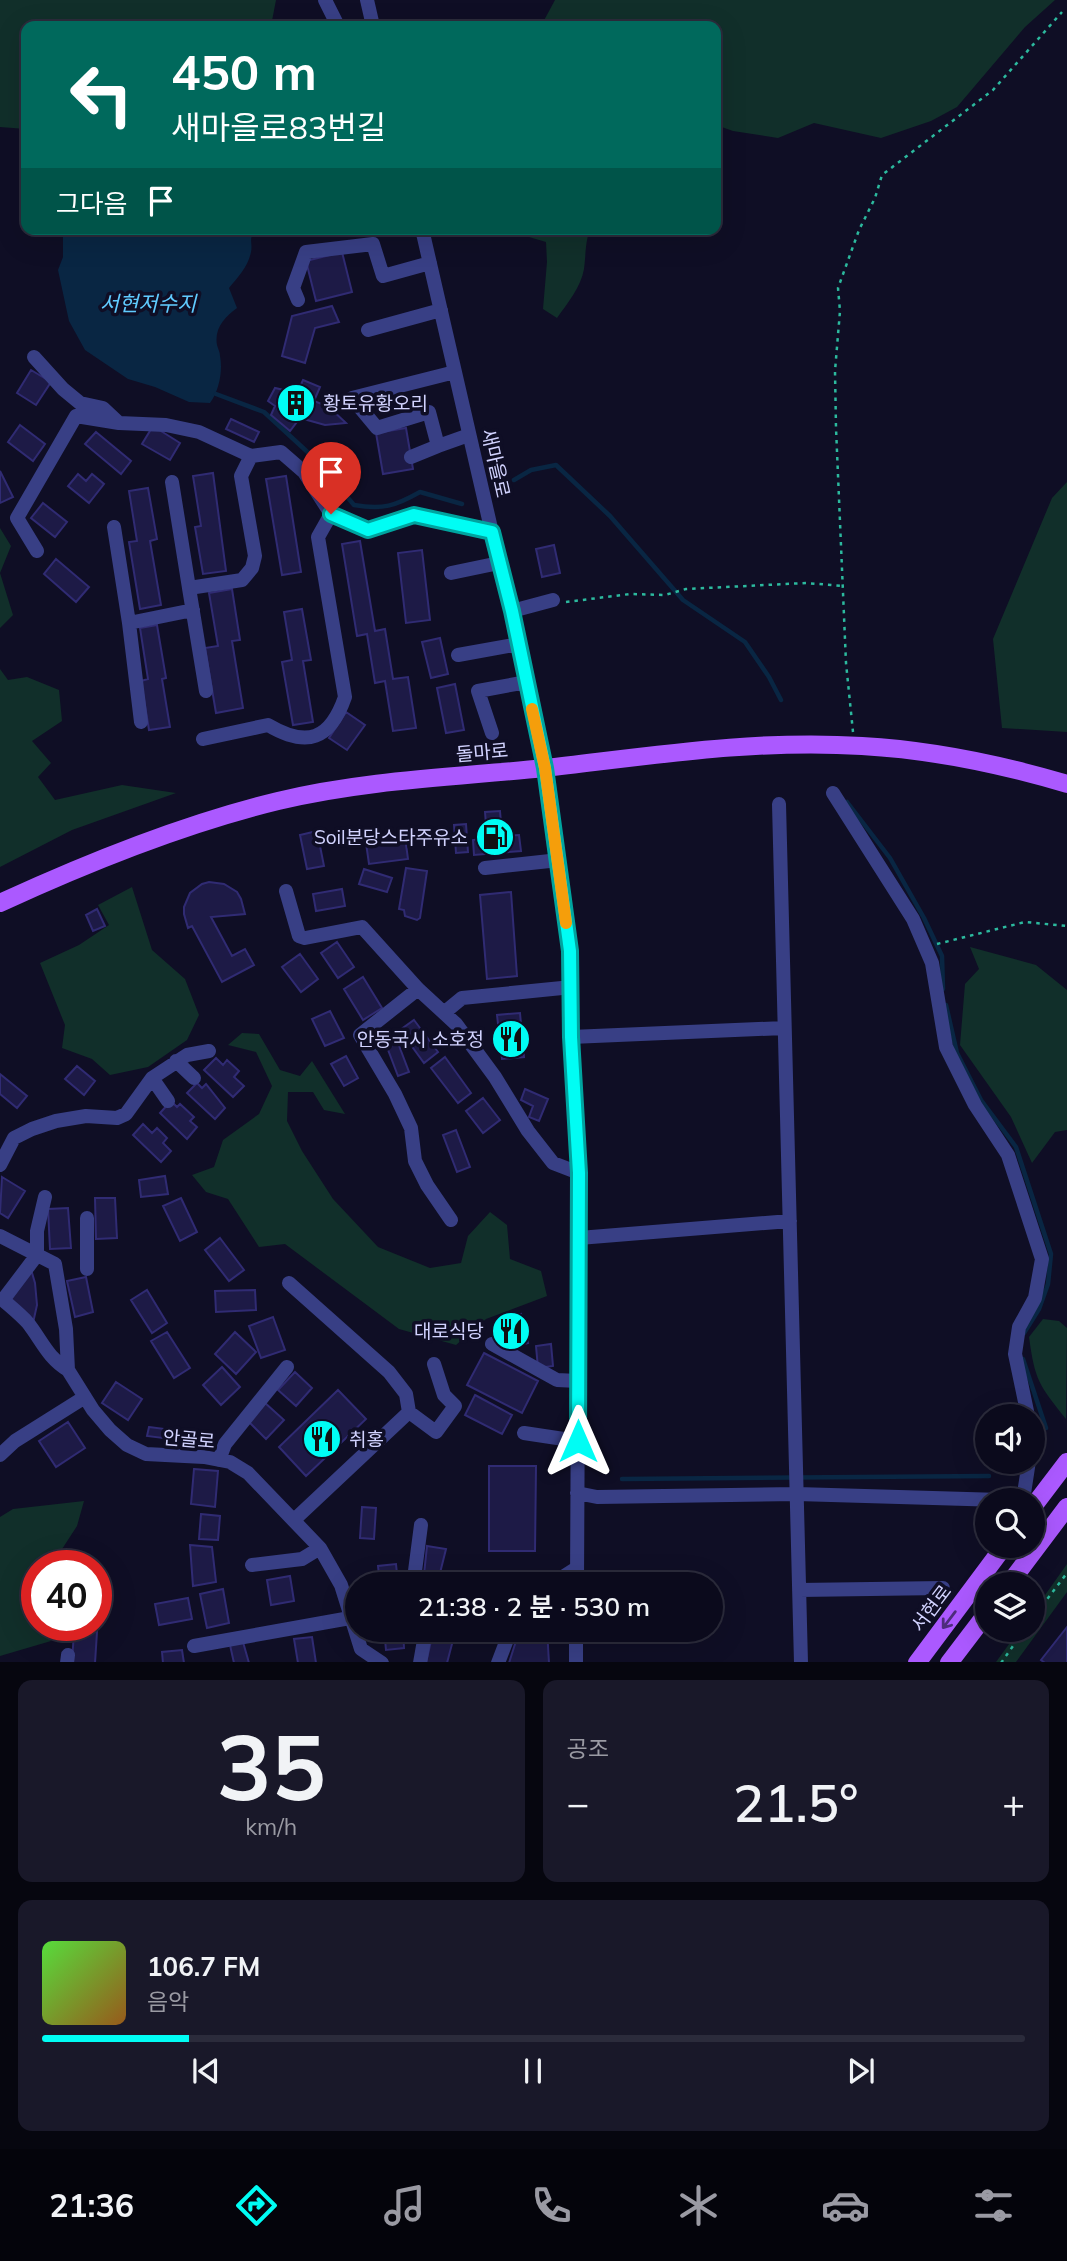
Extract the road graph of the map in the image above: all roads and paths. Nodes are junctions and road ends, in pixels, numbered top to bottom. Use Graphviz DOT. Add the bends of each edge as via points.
graph roads {
  1 [pos="325,0"];
  2 [pos="367,0"];
  3 [pos="1062,12"];
  4 [pos="336,21"];
  5 [pos="372,21"];
  6 [pos="423,235"];
  7 [pos="430,263"];
  8 [pos="298,300"];
  9 [pos="441,310"];
  10 [pos="368,330"];
  11 [pos="34,357"];
  12 [pos="455,372"];
  13 [pos="119,423"];
  14 [pos="469,435"];
  15 [pos="438,446"];
  16 [pos="251,456"];
  17 [pos="411,457"];
  18 [pos="172,482"];
  19 [pos="331,514"];
  20 [pos="114,527"];
  21 [pos="492,532"];
  22 [pos="37,551"];
  23 [pos="499,563"];
  24 [pos="451,573"];
  25 [pos="844,586"];
  26 [pos="189,588"];
  27 [pos="553,600"];
  28 [pos="193,610"];
  29 [pos="512,611"];
  30 [pos="130,623"];
  31 [pos="519,644"];
  32 [pos="458,655"];
  33 [pos="527,682"];
  34 [pos="206,691"];
  35 [pos="141,722"];
  36 [pos="492,733"];
  37 [pos="203,739"];
  38 [pos="854,746"];
  39 [pos="545,768"];
  40 [pos="1067,784"];
  41 [pos="833,793"];
  42 [pos="779,804"];
  43 [pos="559,860"];
  44 [pos="485,868"];
  45 [pos="286,891"];
  46 [pos="0,903"];
  47 [pos="1067,926"];
  48 [pos="949,940"];
  49 [pos="572,987"];
  50 [pos="418,989"];
  51 [pos="445,1012"];
  52 [pos="785,1028"];
  53 [pos="571,1037"];
  54 [pos="209,1051"];
  55 [pos="176,1062"];
  56 [pos="152,1078"];
  57 [pos="194,1078"];
  58 [pos="168,1101"];
  59 [pos="0,1165"];
  60 [pos="579,1173"];
  61 [pos="45,1197"];
  62 [pos="87,1218"];
  63 [pos="451,1220"];
  64 [pos="790,1221"];
  65 [pos="0,1236"];
  66 [pos="579,1238"];
  67 [pos="37,1255"];
  68 [pos="88,1269"];
  69 [pos="289,1283"];
  70 [pos="492,1344"];
  71 [pos="434,1364"];
  72 [pos="287,1367"];
  73 [pos="68,1370"];
  74 [pos="578,1381"];
  75 [pos="85,1397"];
  76 [pos="1025,1404"];
  77 [pos="409,1412"];
  78 [pos="524,1433"];
  79 [pos="578,1441"];
  80 [pos="0,1455"];
  81 [pos="219,1460"];
  82 [pos="1067,1462"];
  83 [pos="1045,1491"];
  84 [pos="577,1493"];
  85 [pos="797,1494"];
  86 [pos="975,1499"];
  87 [pos="1067,1507"];
  88 [pos="294,1520"];
  89 [pos="421,1525"];
  90 [pos="320,1548"];
  91 [pos="994,1558"];
  92 [pos="252,1566"];
  93 [pos="577,1568"];
  94 [pos="415,1572"];
  95 [pos="571,1572"];
  96 [pos="577,1572"];
  97 [pos="1018,1572"];
  98 [pos="1067,1573"];
  99 [pos="943,1588"];
  100 [pos="799,1590"];
  101 [pos="345,1600"];
  102 [pos="1045,1602"];
  103 [pos="345,1619"];
  104 [pos="975,1628"];
  105 [pos="359,1642"];
  106 [pos="424,1642"];
  107 [pos="506,1642"];
  108 [pos="577,1642"];
  109 [pos="1015,1642"];
  110 [pos="194,1646"];
  111 [pos="579,1660"];
  112 [pos="382,1662"];
  113 [pos="420,1662"];
  114 [pos="498,1662"];
  115 [pos="801,1662"];
  116 [pos="917,1662"];
  117 [pos="949,1662"];
  118 [pos="1000,1662"];
  1 -- 4 [label="street"];
  2 -- 5 [label="street"];
  3 -- 25 [label="path" via="993,90 882,175 847,260 838,288 841,311 835,371"];
  6 -- 7 [label="street, 새마을로"];
  7 -- 8 [label="street" via="383,275 373,244 306,252 293,288"];
  7 -- 9 [label="street, 새마을로"];
  9 -- 10 [label="street"];
  9 -- 12 [label="street, 새마을로"];
  11 -- 13 [label="street" via="80,403 103,408"];
  12 -- 14 [label="street, 새마을로"];
  12 -- 15 [label="street" via="352,398 377,428 429,412"];
  13 -- 16 [label="street" via="199,432"];
  13 -- 22 [label="street" via="76,416 17,518"];
  14 -- 15 [label="street"];
  14 -- 21 [label="street, 새마을로"];
  15 -- 17 [label="street"];
  16 -- 19 [label="street" via="281,452 304,472"];
  16 -- 26 [label="street" via="241,476 252,568 242,580"];
  18 -- 26 [label="street"];
  19 -- 21 [label="street" via="368,530 414,515"];
  19 -- 37 [label="street" via="318,537 345,697 338,716 329,729 309,738 283,734 268,725"];
  20 -- 30 [label="street"];
  21 -- 23 [label="street, 새마을로"];
  23 -- 24 [label="street"];
  23 -- 29 [label="street, 새마을로"];
  25 -- 27 [label="path" via="806,583 685,589 665,595 630,594 561,603"];
  25 -- 38 [label="path"];
  26 -- 28 [label="street"];
  27 -- 29 [label="street"];
  28 -- 30 [label="street"];
  28 -- 34 [label="street"];
  29 -- 31 [label="street, 새마을로"];
  30 -- 35 [label="street"];
  31 -- 32 [label="street"];
  31 -- 33 [label="street, 새마을로"];
  33 -- 36 [label="street" via="478,691"];
  33 -- 39 [label="street, 새마을로"];
  38 -- 39 [label="main road, 돌마로" via="738,747"];
  38 -- 40 [label="main road, 돌마로" via="979,761"];
  39 -- 43 [label="street, 새마을로"];
  39 -- 46 [label="main road, 돌마로" via="412,779 280,801 194,825"];
  41 -- 76 [label="street" via="914,919 932,964 946,1047 975,1105 1008,1155 1042,1259 1035,1298 1019,1327 1015,1354"];
  42 -- 52 [label="street"];
  43 -- 44 [label="street"];
  43 -- 49 [label="street, 새마을로"];
  45 -- 50 [label="street" via="299,936 305,939 362,927"];
  47 -- 48 [label="path" via="1026,922"];
  49 -- 51 [label="street" via="462,998"];
  49 -- 53 [label="street, 새마을로"];
  50 -- 51 [label="street"];
  50 -- 63 [label="street" via="360,1035 411,1128 415,1161"];
  51 -- 60 [label="street" via="553,1163"];
  52 -- 53 [label="street"];
  52 -- 64 [label="street"];
  53 -- 60 [label="street, 새마을로"];
  54 -- 55 [label="street"];
  55 -- 56 [label="street"];
  55 -- 57 [label="street"];
  56 -- 58 [label="street"];
  56 -- 59 [label="street" via="127,1114 66,1119 32,1129 14,1138"];
  60 -- 66 [label="street, 새마을로"];
  61 -- 67 [label="street"];
  62 -- 68 [label="street"];
  64 -- 66 [label="street"];
  64 -- 85 [label="street"];
  65 -- 67 [label="street, 안골로"];
  66 -- 74 [label="street, 새마을로"];
  67 -- 73 [label="street, 안골로" via="55,1264"];
  67 -- 73 [label="street" via="3,1300 28,1323 56,1363"];
  69 -- 77 [label="street" via="389,1372 406,1394"];
  70 -- 74 [label="street" via="557,1380"];
  71 -- 77 [label="street" via="444,1395 455,1406 436,1432"];
  72 -- 81 [label="street" via="225,1444"];
  73 -- 75 [label="street, 안골로"];
  74 -- 79 [label="street, 새마을로"];
  75 -- 80 [label="street"];
  75 -- 81 [label="street, 안골로" via="110,1430 146,1454"];
  77 -- 88 [label="street"];
  78 -- 79 [label="street"];
  79 -- 84 [label="street, 새마을로"];
  81 -- 88 [label="street, 안골로" via="248,1473"];
  82 -- 83 [label="main road"];
  84 -- 85 [label="street" via="597,1497"];
  84 -- 93 [label="street, 새마을로"];
  85 -- 86 [label="street"];
  85 -- 100 [label="street"];
  87 -- 97 [label="main road"];
  88 -- 90 [label="street, 안골로"];
  89 -- 94 [label="street"];
  90 -- 92 [label="street" via="302,1559"];
  90 -- 101 [label="street, 안골로"];
  91 -- 116 [label="main road, 서현로, one-way"];
  93 -- 95 [label="street"];
  93 -- 96 [label="street, 새마을로"];
  98 -- 102 [label="path"];
  99 -- 100 [label="street"];
  100 -- 115 [label="street"];
  103 -- 110 [label="street"];
  104 -- 117 [label="main road"];
  105 -- 112 [label="street, 안골로" via="361,1649"];
  106 -- 113 [label="street"];
  107 -- 114 [label="street"];
  108 -- 111 [label="street"];
  109 -- 118 [label="path"];
}
